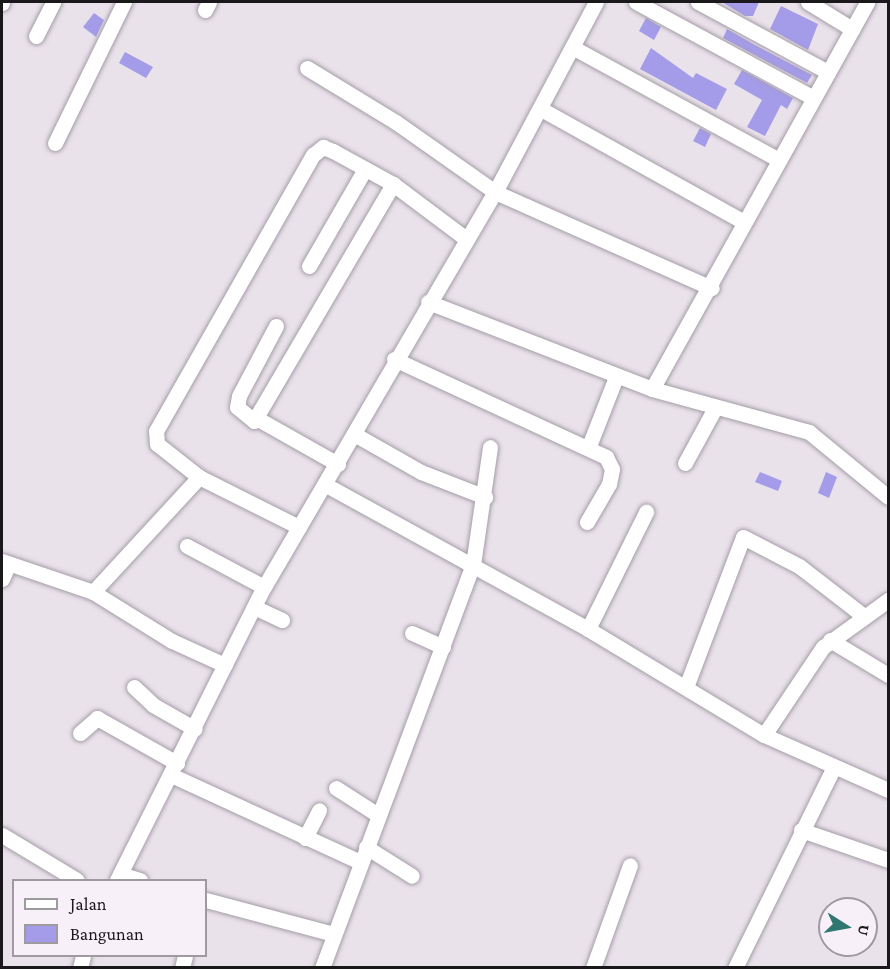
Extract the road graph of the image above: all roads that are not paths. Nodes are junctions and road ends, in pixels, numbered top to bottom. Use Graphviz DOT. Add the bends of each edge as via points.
graph roads {
  1 [pos="52,2"];
  2 [pos="124,2"];
  3 [pos="596,2"];
  4 [pos="636,2"];
  5 [pos="698,2"];
  6 [pos="807,2"];
  7 [pos="867,2"];
  8 [pos="852,29"];
  9 [pos="36,36"];
  10 [pos="572,47"];
  11 [pos="307,68"];
  12 [pos="826,71"];
  13 [pos="812,97"];
  14 [pos="541,109"];
  15 [pos="55,144"];
  16 [pos="779,160"];
  17 [pos="365,169"];
  18 [pos="393,184"];
  19 [pos="495,192"];
  20 [pos="744,222"];
  21 [pos="465,238"];
  22 [pos="309,266"];
  23 [pos="712,288"];
  24 [pos="428,302"];
  25 [pos="276,326"];
  26 [pos="394,359"];
  27 [pos="616,376"];
  28 [pos="652,389"];
  29 [pos="716,408"];
  30 [pos="258,419"];
  31 [pos="354,434"];
  32 [pos="589,446"];
  33 [pos="490,447"];
  34 [pos="685,463"];
  35 [pos="338,464"];
  36 [pos="199,477"];
  37 [pos="326,485"];
  38 [pos="485,497"];
  39 [pos="888,497"];
  40 [pos="646,512"];
  41 [pos="587,522"];
  42 [pos="299,527"];
  43 [pos="187,546"];
  44 [pos="5,562"];
  45 [pos="473,565"];
  46 [pos="2,579"];
  47 [pos="264,587"];
  48 [pos="93,592"];
  49 [pos="888,600"];
  50 [pos="254,608"];
  51 [pos="865,617"];
  52 [pos="282,620"];
  53 [pos="588,629"];
  54 [pos="412,633"];
  55 [pos="830,640"];
  56 [pos="443,647"];
  57 [pos="225,665"];
  58 [pos="888,675"];
  59 [pos="134,687"];
  60 [pos="686,687"];
  61 [pos="195,729"];
  62 [pos="81,732"];
  63 [pos="764,735"];
  64 [pos="174,769"];
  65 [pos="833,769"];
  66 [pos="336,788"];
  67 [pos="888,790"];
  68 [pos="319,810"];
  69 [pos="378,815"];
  70 [pos="801,830"];
  71 [pos="2,835"];
  72 [pos="304,838"];
  73 [pos="366,847"];
  74 [pos="888,860"];
  75 [pos="360,862"];
  76 [pos="630,865"];
  77 [pos="412,876"];
  78 [pos="118,878"];
  79 [pos="75,879"];
  80 [pos="207,900"];
  81 [pos="334,934"];
  82 [pos="322,968"];
  83 [pos="593,968"];
  84 [pos="735,968"];
  1 -- 9 [label="street"];
  2 -- 15 [label="street"];
  3 -- 10 [label="street"];
  4 -- 13 [label="street"];
  5 -- 12 [label="street"];
  6 -- 8 [label="street"];
  7 -- 8 [label="street"];
  8 -- 12 [label="street"];
  10 -- 14 [label="street"];
  10 -- 16 [label="street"];
  11 -- 19 [label="street" via="397,123"];
  12 -- 13 [label="street"];
  13 -- 16 [label="street"];
  14 -- 19 [label="street"];
  14 -- 20 [label="street"];
  16 -- 20 [label="street"];
  17 -- 18 [label="street"];
  17 -- 22 [label="street"];
  17 -- 36 [label="street" via="323,147 314,155 156,431 157,444"];
  18 -- 21 [label="street"];
  18 -- 30 [label="street"];
  19 -- 21 [label="street"];
  19 -- 23 [label="street"];
  20 -- 23 [label="street"];
  21 -- 24 [label="street"];
  23 -- 28 [label="street"];
  24 -- 26 [label="street"];
  24 -- 27 [label="street"];
  25 -- 30 [label="street" via="237,407 248,419"];
  26 -- 31 [label="street"];
  26 -- 32 [label="street"];
  27 -- 28 [label="street"];
  27 -- 32 [label="street"];
  28 -- 29 [label="street"];
  29 -- 34 [label="street"];
  29 -- 39 [label="street" via="809,432"];
  30 -- 35 [label="street"];
  31 -- 35 [label="street"];
  31 -- 38 [label="street" via="421,472"];
  32 -- 41 [label="street" via="608,460 612,474"];
  33 -- 38 [label="street"];
  35 -- 37 [label="street"];
  36 -- 42 [label="street"];
  36 -- 48 [label="street"];
  37 -- 42 [label="street"];
  37 -- 45 [label="street"];
  38 -- 45 [label="street"];
  40 -- 53 [label="street"];
  42 -- 47 [label="street"];
  43 -- 47 [label="street"];
  44 -- 46 [label="street"];
  44 -- 48 [label="street"];
  45 -- 53 [label="street"];
  45 -- 56 [label="street"];
  47 -- 50 [label="street"];
  48 -- 57 [label="street" via="172,641"];
  49 -- 51 [label="street"];
  50 -- 52 [label="street"];
  50 -- 57 [label="street"];
  51 -- 55 [label="street"];
  51 -- 60 [label="street" via="799,566 742,537"];
  53 -- 60 [label="street"];
  54 -- 56 [label="street"];
  55 -- 58 [label="street"];
  55 -- 63 [label="street" via="799,676"];
  56 -- 69 [label="street"];
  57 -- 61 [label="street"];
  59 -- 61 [label="street" via="153,705"];
  60 -- 63 [label="street"];
  61 -- 64 [label="street"];
  62 -- 64 [label="street" via="97,718"];
  63 -- 65 [label="street"];
  64 -- 72 [label="street"];
  64 -- 78 [label="street"];
  65 -- 67 [label="street"];
  65 -- 70 [label="street"];
  66 -- 69 [label="street"];
  68 -- 72 [label="street"];
  69 -- 73 [label="street"];
  70 -- 74 [label="street"];
  70 -- 84 [label="street"];
  71 -- 79 [label="street"];
  72 -- 75 [label="street"];
  73 -- 75 [label="street"];
  73 -- 77 [label="street"];
  75 -- 81 [label="street"];
  76 -- 83 [label="street"];
  80 -- 81 [label="street"];
  81 -- 82 [label="street"];
}
